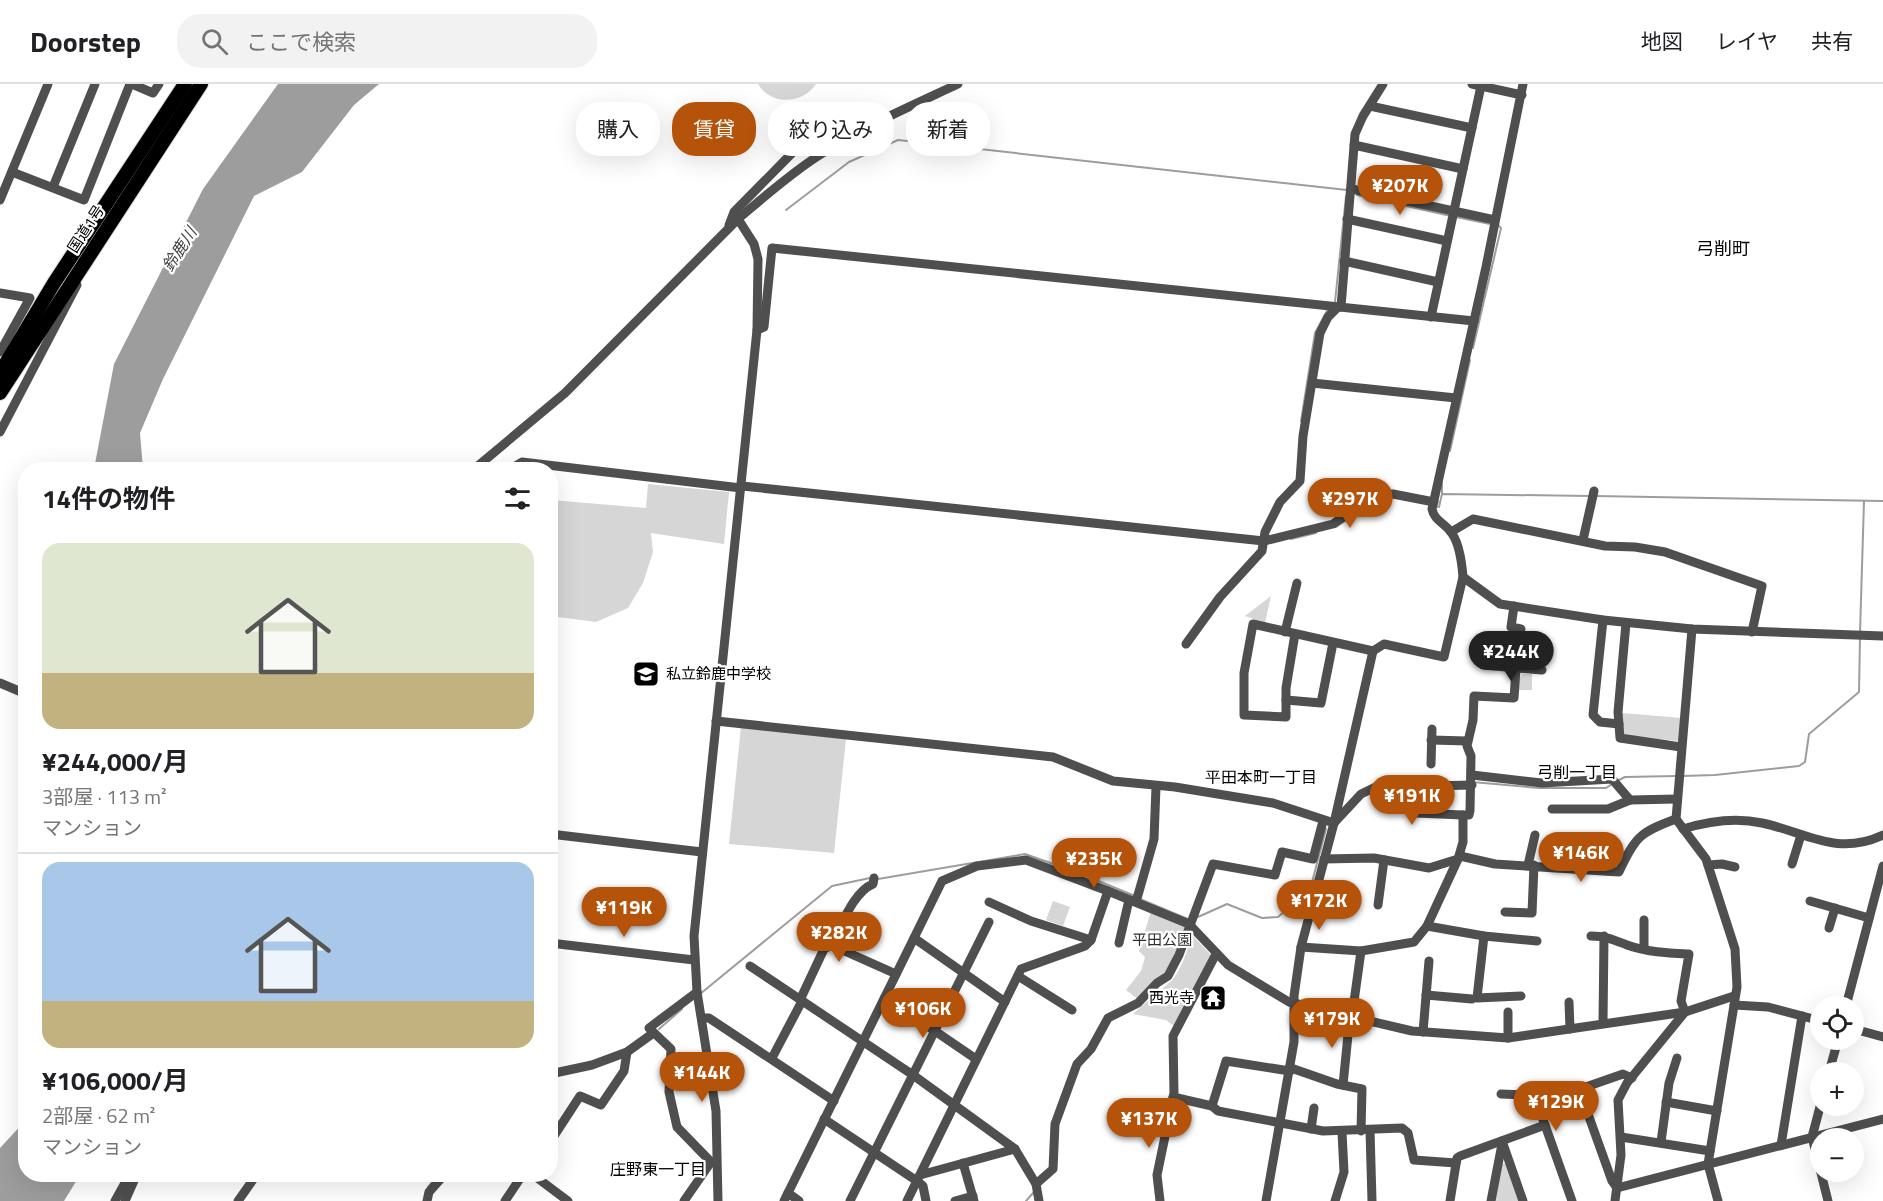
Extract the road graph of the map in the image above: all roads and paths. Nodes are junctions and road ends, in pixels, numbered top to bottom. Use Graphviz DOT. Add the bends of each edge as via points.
graph roads {
  1 [pos="48,84"];
  2 [pos="95,84"];
  3 [pos="131,84"];
  4 [pos="159,84"];
  5 [pos="185,84"];
  6 [pos="201,84"];
  7 [pos="958,84"];
  8 [pos="1383,84"];
  9 [pos="1475,84"];
  10 [pos="1523,84"];
  11 [pos="1522,95"];
  12 [pos="1370,106"];
  13 [pos="1472,128"];
  14 [pos="1354,145"];
  15 [pos="789,156"];
  16 [pos="1463,169"];
  17 [pos="12,172"];
  18 [pos="53,187"];
  19 [pos="1352,189"];
  20 [pos="0,200"];
  21 [pos="115,214"];
  22 [pos="1452,215"];
  23 [pos="738,219"];
  24 [pos="1347,219"];
  25 [pos="1496,220"];
  26 [pos="727,230"];
  27 [pos="1447,241"];
  28 [pos="1344,261"];
  29 [pos="1438,282"];
  30 [pos="0,293"];
  31 [pos="1340,307"];
  32 [pos="1431,317"];
  33 [pos="1474,321"];
  34 [pos="757,330"];
  35 [pos="0,352"];
  36 [pos="0,373"];
  37 [pos="1312,383"];
  38 [pos="0,393"];
  39 [pos="1456,398"];
  40 [pos="0,432"];
  41 [pos="482,462"];
  42 [pos="558,466"];
  43 [pos="741,487"];
  44 [pos="1593,495"];
  45 [pos="1433,506"];
  46 [pos="1452,532"];
  47 [pos="1583,540"];
  48 [pos="1264,541"];
  49 [pos="1463,577"];
  50 [pos="1297,583"];
  51 [pos="1514,606"];
  52 [pos="1603,620"];
  53 [pos="1626,622"];
  54 [pos="1521,629"];
  55 [pos="1692,629"];
  56 [pos="1752,632"];
  57 [pos="1290,633"];
  58 [pos="1883,636"];
  59 [pos="1333,643"];
  60 [pos="1185,644"];
  61 [pos="1373,651"];
  62 [pos="1483,665"];
  63 [pos="1516,669"];
  64 [pos="1542,670"];
  65 [pos="0,683"];
  66 [pos="18,691"];
  67 [pos="1286,700"];
  68 [pos="716,721"];
  69 [pos="1619,724"];
  70 [pos="1431,729"];
  71 [pos="1431,741"];
  72 [pos="1467,741"];
  73 [pos="1682,747"];
  74 [pos="1431,764"];
  75 [pos="1472,780"];
  76 [pos="1401,781"];
  77 [pos="1156,787"];
  78 [pos="1677,799"];
  79 [pos="1630,800"];
  80 [pos="1552,809"];
  81 [pos="1463,815"];
  82 [pos="1676,819"];
  83 [pos="1323,821"];
  84 [pos="1334,823"];
  85 [pos="1683,830"];
  86 [pos="558,835"];
  87 [pos="1535,835"];
  88 [pos="1883,835"];
  89 [pos="1802,836"];
  90 [pos="702,852"];
  91 [pos="1459,857"];
  92 [pos="1324,859"];
  93 [pos="1384,860"];
  94 [pos="1792,864"];
  95 [pos="1531,865"];
  96 [pos="1708,865"];
  97 [pos="1883,866"];
  98 [pos="1735,867"];
  99 [pos="874,881"];
  100 [pos="1108,891"];
  101 [pos="1135,899"];
  102 [pos="1810,901"];
  103 [pos="989,902"];
  104 [pos="1378,905"];
  105 [pos="1835,908"];
  106 [pos="1505,912"];
  107 [pos="1869,918"];
  108 [pos="1644,920"];
  109 [pos="989,922"];
  110 [pos="1192,922"];
  111 [pos="1427,926"];
  112 [pos="1829,928"];
  113 [pos="1484,936"];
  114 [pos="1591,936"];
  115 [pos="1604,936"];
  116 [pos="914,938"];
  117 [pos="1091,940"];
  118 [pos="1537,941"];
  119 [pos="1119,943"];
  120 [pos="558,945"];
  121 [pos="831,945"];
  122 [pos="1301,947"];
  123 [pos="1644,949"];
  124 [pos="1361,951"];
  125 [pos="1216,954"];
  126 [pos="694,960"];
  127 [pos="1429,961"];
  128 [pos="750,966"];
  129 [pos="964,973"];
  130 [pos="896,974"];
  131 [pos="1018,976"];
  132 [pos="697,992"];
  133 [pos="1426,995"];
  134 [pos="1521,996"];
  135 [pos="1849,996"];
  136 [pos="885,997"];
  137 [pos="1472,999"];
  138 [pos="801,1000"];
  139 [pos="1734,1000"];
  140 [pos="1005,1002"];
  141 [pos="1569,1002"];
  142 [pos="1295,1003"];
  143 [pos="1072,1010"];
  144 [pos="1508,1012"];
  145 [pos="1685,1012"];
  146 [pos="1351,1016"];
  147 [pos="1802,1016"];
  148 [pos="702,1018"];
  149 [pos="1810,1018"];
  150 [pos="1603,1023"];
  151 [pos="1570,1029"];
  152 [pos="934,1030"];
  153 [pos="651,1031"];
  154 [pos="1423,1032"];
  155 [pos="1864,1032"];
  156 [pos="1883,1037"];
  157 [pos="1508,1038"];
  158 [pos="863,1043"];
  159 [pos="627,1052"];
  160 [pos="1087,1054"];
  161 [pos="772,1058"];
  162 [pos="1677,1058"];
  163 [pos="976,1059"];
  164 [pos="1096,1059"];
  165 [pos="1290,1069"];
  166 [pos="558,1073"];
  167 [pos="913,1075"];
  168 [pos="1632,1078"];
  169 [pos="1343,1085"];
  170 [pos="1579,1089"];
  171 [pos="1501,1094"];
  172 [pos="1173,1097"];
  173 [pos="834,1101"];
  174 [pos="1666,1102"];
  175 [pos="955,1104"];
  176 [pos="1537,1104"];
  177 [pos="1212,1106"];
  178 [pos="1314,1108"];
  179 [pos="1717,1111"];
  180 [pos="824,1119"];
  181 [pos="1883,1119"];
  182 [pos="1279,1124"];
  183 [pos="1545,1125"];
  184 [pos="1848,1128"];
  185 [pos="1311,1129"];
  186 [pos="558,1130"];
  187 [pos="1365,1130"];
  188 [pos="1342,1132"];
  189 [pos="1621,1137"];
  190 [pos="1810,1138"];
  191 [pos="1502,1141"];
  192 [pos="1661,1142"];
  193 [pos="1781,1145"];
  194 [pos="1015,1149"];
  195 [pos="1710,1151"];
  196 [pos="874,1152"];
  197 [pos="714,1162"];
  198 [pos="963,1163"];
  199 [pos="1456,1163"];
  200 [pos="1708,1164"];
  201 [pos="919,1178"];
  202 [pos="126,1182"];
  203 [pos="133,1182"];
  204 [pos="251,1182"];
  205 [pos="432,1182"];
  206 [pos="518,1182"];
  207 [pos="543,1182"];
  208 [pos="1823,1182"];
  209 [pos="1617,1188"];
  210 [pos="1038,1192"];
  211 [pos="786,1197"];
  212 [pos="973,1198"];
  213 [pos="1162,1200"];
  214 [pos="1489,1200"];
  215 [pos="115,1201"];
  216 [pos="125,1201"];
  217 [pos="238,1201"];
  218 [pos="427,1201"];
  219 [pos="505,1201"];
  220 [pos="568,1201"];
  221 [pos="684,1201"];
  222 [pos="718,1201"];
  223 [pos="799,1201"];
  224 [pos="850,1201"];
  225 [pos="907,1201"];
  226 [pos="926,1201"];
  227 [pos="955,1201"];
  228 [pos="1266,1201"];
  229 [pos="1335,1201"];
  230 [pos="1372,1201"];
  231 [pos="1450,1201"];
  232 [pos="1522,1201"];
  233 [pos="1572,1201"];
  234 [pos="1615,1201"];
  235 [pos="1718,1201"];
  236 [pos="1828,1201"];
  1 -- 17 [label="street"];
  2 -- 18 [label="street"];
  3 -- 4 [label="street" via="153,93"];
  3 -- 18 [label="street" via="84,200"];
  5 -- 36 [label="highway, 国道1号" via="54,283"];
  6 -- 21 [label="highway, 国道1号"];
  7 -- 23 [label="street" via="818,156"];
  8 -- 12 [label="street"];
  9 -- 11 [label="street"];
  9 -- 13 [label="street"];
  10 -- 11 [label="street"];
  11 -- 25 [label="street"];
  12 -- 13 [label="street"];
  12 -- 14 [label="street"];
  13 -- 16 [label="street"];
  14 -- 16 [label="street"];
  14 -- 19 [label="street"];
  15 -- 26 [label="street" via="734,212"];
  16 -- 22 [label="street"];
  17 -- 18 [label="street"];
  17 -- 20 [label="street"];
  19 -- 22 [label="street"];
  19 -- 24 [label="street"];
  21 -- 38 [label="highway, 国道1号"];
  21 -- 40 [label="street"];
  22 -- 25 [label="street"];
  22 -- 27 [label="street"];
  23 -- 26 [label="street"];
  23 -- 34 [label="street" via="754,244 758,259"];
  24 -- 27 [label="street"];
  24 -- 28 [label="street"];
  25 -- 33 [label="street"];
  26 -- 41 [label="street" via="565,393"];
  27 -- 29 [label="street"];
  28 -- 29 [label="street"];
  28 -- 31 [label="street"];
  29 -- 32 [label="street"];
  30 -- 35 [label="street" via="30,298"];
  31 -- 32 [label="street"];
  31 -- 34 [label="street" via="772,248 764,327"];
  31 -- 37 [label="street" via="1328,317 1320,333"];
  32 -- 33 [label="street"];
  33 -- 39 [label="street"];
  34 -- 43 [label="street"];
  37 -- 39 [label="street"];
  37 -- 48 [label="street" via="1302,444 1302,476 1280,502"];
  39 -- 45 [label="street"];
  42 -- 43 [label="street"];
  43 -- 48 [label="street"];
  43 -- 68 [label="street"];
  44 -- 47 [label="street"];
  45 -- 46 [label="street" via="1435,517"];
  45 -- 48 [label="street" via="1393,494 1382,495 1366,501 1334,524"];
  46 -- 47 [label="street" via="1473,519"];
  46 -- 49 [label="street"];
  47 -- 56 [label="street" via="1665,552 1762,586"];
  48 -- 60 [label="street" via="1262,551 1220,597"];
  49 -- 51 [label="street" via="1491,599"];
  49 -- 61 [label="street" via="1444,657 1384,644"];
  50 -- 57 [label="street"];
  51 -- 52 [label="street"];
  51 -- 54 [label="street" via="1511,627"];
  52 -- 53 [label="street"];
  52 -- 69 [label="street" via="1593,715 1600,722"];
  53 -- 55 [label="street"];
  53 -- 69 [label="street"];
  55 -- 56 [label="street"];
  55 -- 73 [label="street"];
  56 -- 58 [label="street"];
  57 -- 59 [label="street"];
  57 -- 67 [label="street"];
  57 -- 67 [label="street" via="1253,624 1244,673 1244,716 1286,717"];
  59 -- 61 [label="street"];
  59 -- 67 [label="street" via="1321,703"];
  61 -- 84 [label="street"];
  62 -- 63 [label="street"];
  63 -- 64 [label="street"];
  63 -- 72 [label="street" via="1514,698 1474,696"];
  65 -- 66 [label="street"];
  68 -- 77 [label="street" via="1043,756 1113,781"];
  68 -- 90 [label="street"];
  69 -- 73 [label="street" via="1620,738"];
  70 -- 71 [label="street"];
  71 -- 72 [label="street"];
  71 -- 74 [label="street"];
  72 -- 75 [label="street"];
  73 -- 78 [label="street"];
  75 -- 76 [label="street" via="1430,786"];
  75 -- 79 [label="street" via="1615,781"];
  75 -- 81 [label="street" via="1470,811"];
  76 -- 81 [label="street" via="1416,813"];
  76 -- 84 [label="street" via="1384,783 1361,794"];
  77 -- 83 [label="street" via="1273,803"];
  77 -- 101 [label="street" via="1154,839"];
  78 -- 79 [label="street"];
  78 -- 82 [label="street"];
  79 -- 80 [label="street" via="1608,809"];
  81 -- 91 [label="street"];
  82 -- 85 [label="street"];
  82 -- 95 [label="street" via="1636,838 1619,872"];
  83 -- 84 [label="street"];
  83 -- 110 [label="street" via="1313,858 1282,852 1275,875 1213,864"];
  84 -- 92 [label="street"];
  85 -- 89 [label="street" via="1710,822 1748,821"];
  85 -- 96 [label="street"];
  86 -- 90 [label="street"];
  87 -- 95 [label="street"];
  88 -- 89 [label="street" via="1856,844 1826,844"];
  89 -- 94 [label="street"];
  90 -- 126 [label="street"];
  91 -- 93 [label="street" via="1429,868"];
  91 -- 95 [label="street"];
  91 -- 111 [label="street"];
  92 -- 93 [label="street"];
  92 -- 122 [label="street"];
  93 -- 104 [label="street"];
  95 -- 106 [label="street" via="1532,913"];
  96 -- 98 [label="street"];
  96 -- 139 [label="street" via="1735,949"];
  97 -- 107 [label="street"];
  99 -- 121 [label="street" via="857,898"];
  100 -- 101 [label="street"];
  100 -- 116 [label="street" via="1026,860 977,866 942,882"];
  100 -- 117 [label="street"];
  101 -- 110 [label="street"];
  101 -- 119 [label="street"];
  102 -- 105 [label="street"];
  103 -- 117 [label="street" via="1031,921"];
  105 -- 107 [label="street"];
  105 -- 112 [label="street"];
  107 -- 135 [label="street"];
  108 -- 123 [label="street"];
  109 -- 129 [label="street"];
  110 -- 125 [label="street"];
  110 -- 160 [label="street" via="1168,976 1138,1003 1108,1018"];
  111 -- 113 [label="street"];
  111 -- 124 [label="street" via="1414,942"];
  113 -- 118 [label="street"];
  113 -- 134 [label="street" via="1477,998"];
  114 -- 115 [label="street"];
  115 -- 123 [label="street"];
  115 -- 150 [label="street"];
  116 -- 129 [label="street"];
  116 -- 130 [label="street"];
  117 -- 131 [label="street" via="1085,946 1021,969"];
  120 -- 126 [label="street"];
  121 -- 130 [label="street"];
  121 -- 138 [label="street" via="824,949"];
  122 -- 124 [label="street"];
  122 -- 142 [label="street"];
  123 -- 145 [label="street" via="1689,954 1680,1001"];
  124 -- 146 [label="street"];
  125 -- 142 [label="street" via="1238,973"];
  125 -- 172 [label="street" via="1173,1035"];
  126 -- 132 [label="street"];
  127 -- 133 [label="street"];
  128 -- 138 [label="street"];
  129 -- 140 [label="street"];
  129 -- 152 [label="street"];
  130 -- 136 [label="street"];
  131 -- 140 [label="street"];
  131 -- 143 [label="street"];
  132 -- 148 [label="street"];
  132 -- 153 [label="street"];
  133 -- 137 [label="street"];
  133 -- 154 [label="street"];
  136 -- 152 [label="street"];
  136 -- 158 [label="street"];
  138 -- 158 [label="street"];
  138 -- 161 [label="street"];
  139 -- 145 [label="street"];
  139 -- 147 [label="street"];
  139 -- 179 [label="street"];
  140 -- 163 [label="street"];
  141 -- 151 [label="street"];
  142 -- 146 [label="street"];
  142 -- 165 [label="street"];
  144 -- 157 [label="street"];
  145 -- 150 [label="street"];
  145 -- 168 [label="street"];
  146 -- 154 [label="street"];
  146 -- 169 [label="street"];
  147 -- 149 [label="street"];
  147 -- 193 [label="street"];
  148 -- 161 [label="street" via="709,1018"];
  148 -- 197 [label="street" via="716,1105"];
  150 -- 151 [label="street"];
  151 -- 157 [label="street"];
  152 -- 163 [label="street"];
  152 -- 167 [label="street"];
  153 -- 159 [label="street"];
  153 -- 197 [label="street" via="671,1049 669,1092 677,1127"];
  154 -- 157 [label="street"];
  155 -- 156 [label="street"];
  158 -- 167 [label="street"];
  158 -- 173 [label="street"];
  159 -- 166 [label="street"];
  159 -- 186 [label="street" via="624,1071 601,1105 580,1096"];
  160 -- 164 [label="street"];
  160 -- 210 [label="street" via="1077,1064 1055,1124 1053,1169"];
  161 -- 173 [label="street"];
  162 -- 174 [label="street"];
  163 -- 175 [label="street"];
  165 -- 169 [label="street"];
  165 -- 177 [label="street" via="1226,1061"];
  165 -- 182 [label="street"];
  167 -- 175 [label="street"];
  167 -- 196 [label="street"];
  168 -- 170 [label="street" via="1623,1074"];
  168 -- 189 [label="street" via="1617,1104"];
  169 -- 187 [label="street" via="1362,1089"];
  170 -- 176 [label="street"];
  170 -- 209 [label="street"];
  171 -- 176 [label="street" via="1528,1095"];
  172 -- 177 [label="street"];
  172 -- 213 [label="street" via="1157,1174"];
  173 -- 180 [label="street"];
  174 -- 179 [label="street"];
  174 -- 192 [label="street"];
  175 -- 194 [label="street"];
  175 -- 201 [label="street"];
  176 -- 183 [label="street"];
  177 -- 182 [label="street" via="1218,1111"];
  178 -- 185 [label="street"];
  179 -- 195 [label="street"];
  180 -- 196 [label="street"];
  180 -- 211 [label="street"];
  181 -- 184 [label="street"];
  182 -- 185 [label="street"];
  182 -- 228 [label="street"];
  183 -- 191 [label="street"];
  183 -- 233 [label="street"];
  185 -- 188 [label="street"];
  187 -- 188 [label="street"];
  187 -- 199 [label="street" via="1402,1128 1408,1133 1414,1160"];
  187 -- 230 [label="street"];
  188 -- 229 [label="street" via="1344,1172"];
  189 -- 192 [label="street"];
  189 -- 209 [label="street"];
  190 -- 193 [label="street"];
  191 -- 199 [label="street" via="1460,1156"];
  191 -- 214 [label="street"];
  191 -- 232 [label="street"];
  192 -- 195 [label="street"];
  193 -- 200 [label="street"];
  194 -- 198 [label="street"];
  194 -- 210 [label="street"];
  195 -- 200 [label="street"];
  196 -- 201 [label="street"];
  196 -- 224 [label="street"];
  197 -- 221 [label="street"];
  197 -- 222 [label="street"];
  198 -- 201 [label="street"];
  198 -- 212 [label="street"];
  199 -- 231 [label="street"];
  200 -- 209 [label="street"];
  200 -- 235 [label="street"];
  201 -- 225 [label="street"];
  201 -- 226 [label="street"];
  202 -- 215 [label="street"];
  203 -- 216 [label="street"];
  204 -- 217 [label="street"];
  205 -- 218 [label="street"];
  206 -- 219 [label="street"];
  207 -- 220 [label="street"];
  208 -- 236 [label="street"];
  209 -- 234 [label="street"];
  211 -- 223 [label="street"];
  212 -- 227 [label="street"];
}
